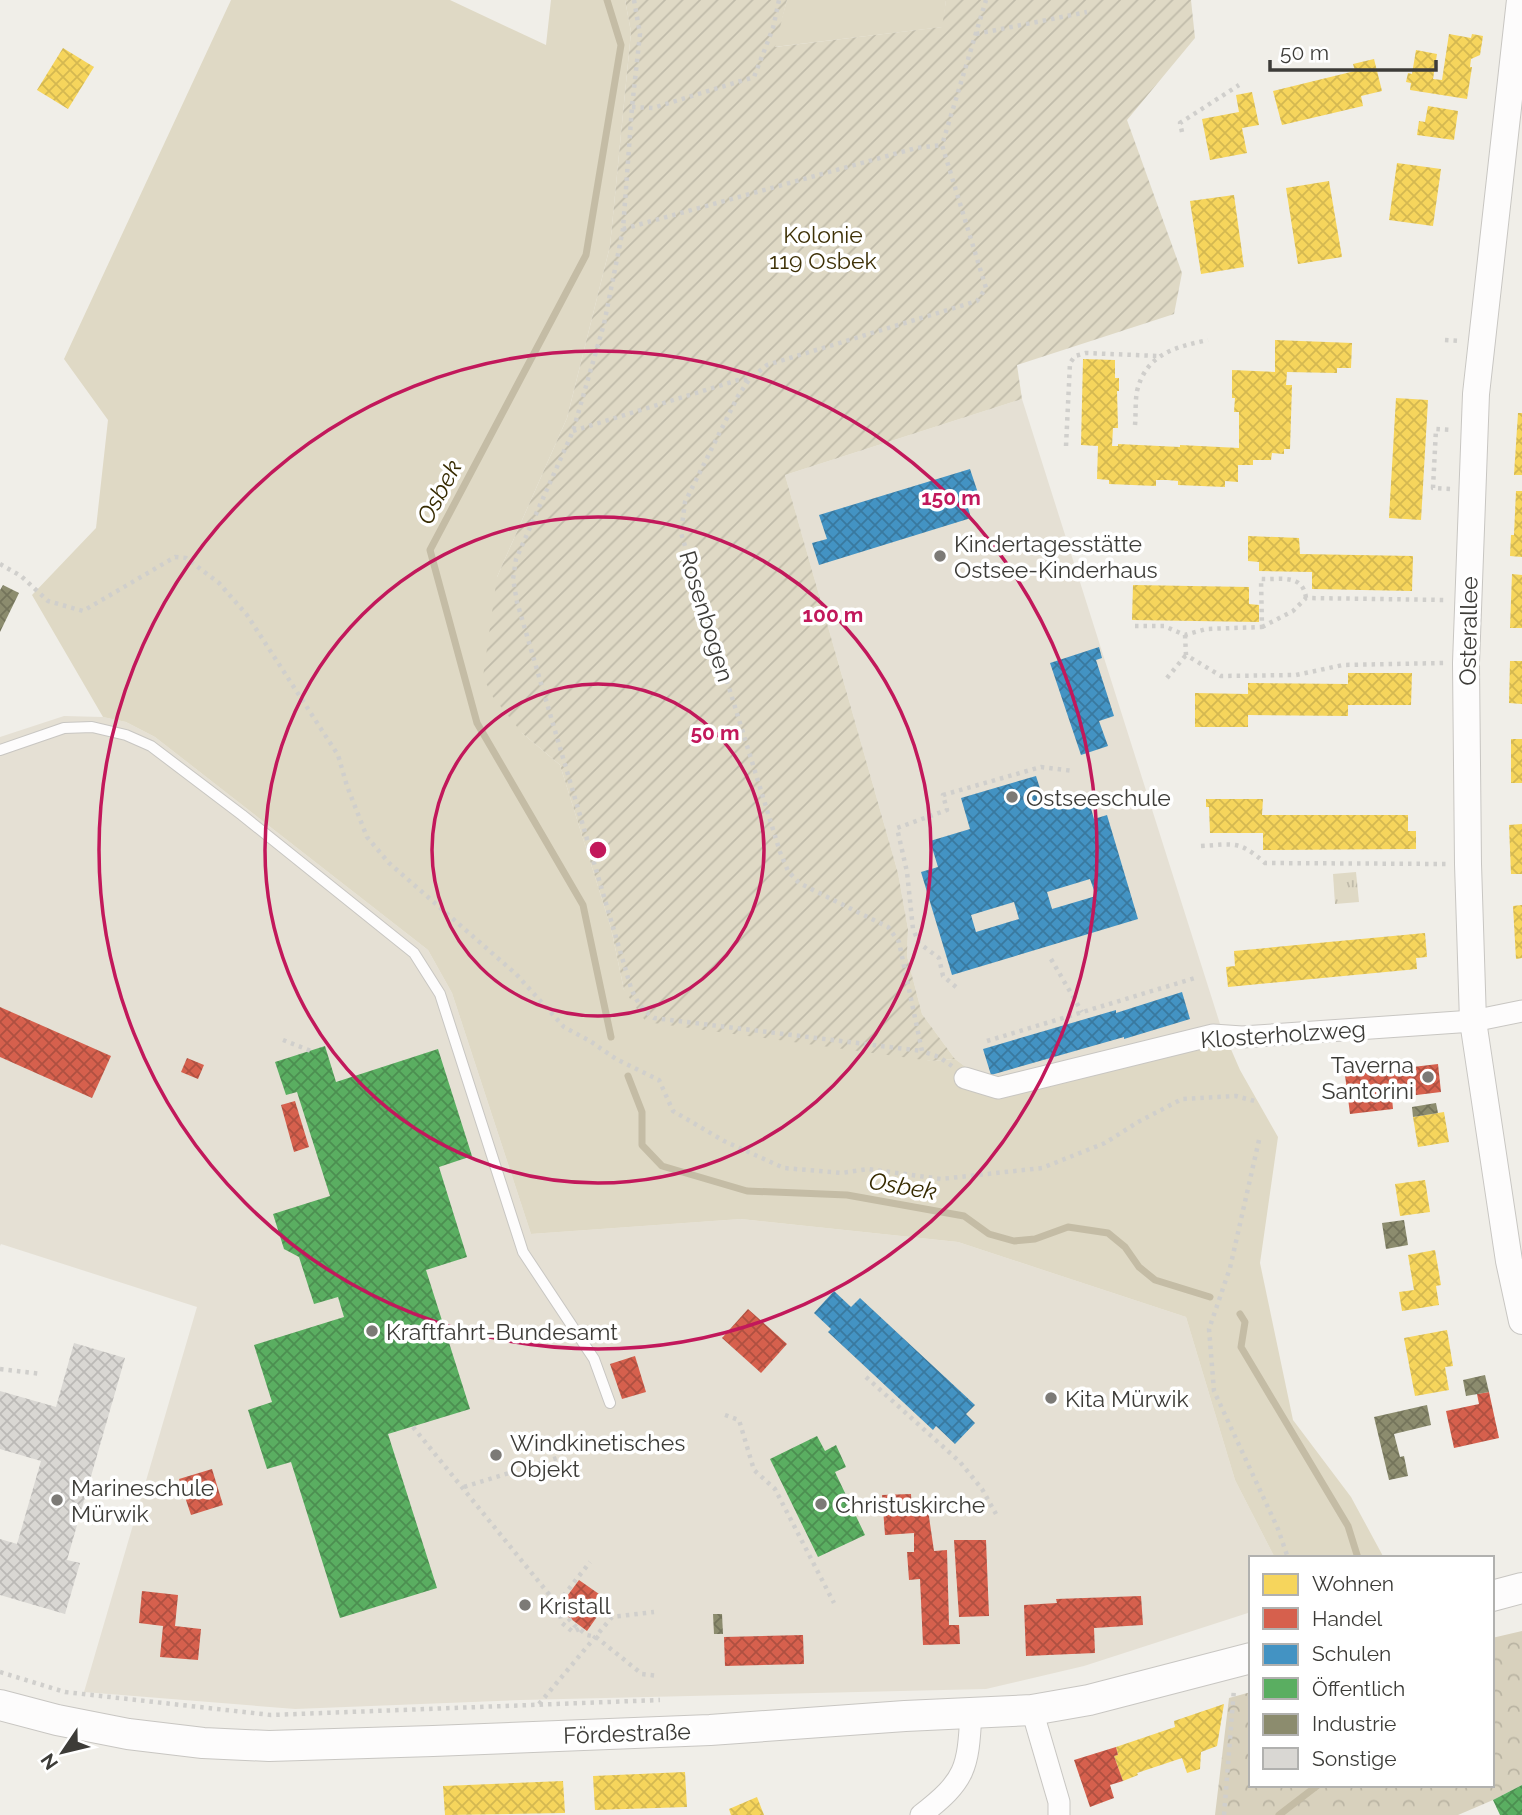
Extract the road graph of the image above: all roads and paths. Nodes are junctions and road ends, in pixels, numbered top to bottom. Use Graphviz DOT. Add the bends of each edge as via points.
graph roads {
  1 [pos="634,0"];
  2 [pos="779,0"];
  3 [pos="986,0"];
  4 [pos="1520,0"];
  5 [pos="1087,12"];
  6 [pos="976,34"];
  7 [pos="1239,85"];
  8 [pos="632,107"];
  9 [pos="1182,132"];
  10 [pos="942,145"];
  11 [pos="623,229"];
  12 [pos="1208,340"];
  13 [pos="1159,356"];
  14 [pos="748,380"];
  15 [pos="1135,425"];
  16 [pos="573,431"];
  17 [pos="1474,431"];
  18 [pos="1066,446"];
  19 [pos="1433,488"];
  20 [pos="0,564"];
  21 [pos="1306,598"];
  22 [pos="1468,600"];
  23 [pos="1135,626"];
  24 [pos="1262,627"];
  25 [pos="1185,635"];
  26 [pos="1186,655"];
  27 [pos="1466,663"];
  28 [pos="1167,678"];
  29 [pos="0,750"];
  30 [pos="1073,771"];
  31 [pos="1201,846"];
  32 [pos="1468,864"];
  33 [pos="1051,959"];
  34 [pos="1195,978"];
  35 [pos="956,987"];
  36 [pos="1082,1012"];
  37 [pos="1522,1012"];
  38 [pos="1473,1021"];
  39 [pos="283,1040"];
  40 [pos="987,1041"];
  41 [pos="311,1051"];
  42 [pos="922,1051"];
  43 [pos="965,1078"];
  44 [pos="1258,1102"];
  45 [pos="1259,1140"];
  46 [pos="1515,1259"];
  47 [pos="1522,1321"];
  48 [pos="0,1369"];
  49 [pos="42,1374"];
  50 [pos="866,1377"];
  51 [pos="610,1403"];
  52 [pos="725,1415"];
  53 [pos="413,1427"];
  54 [pos="557,1458"];
  55 [pos="464,1488"];
  56 [pos="996,1514"];
  57 [pos="1287,1556"];
  58 [pos="590,1562"];
  59 [pos="1522,1588"];
  60 [pos="1494,1595"];
  61 [pos="834,1603"];
  62 [pos="556,1604"];
  63 [pos="654,1612"];
  64 [pos="596,1637"];
  65 [pos="1243,1661"];
  66 [pos="0,1672"];
  67 [pos="659,1676"];
  68 [pos="660,1700"];
  69 [pos="0,1705"];
  70 [pos="538,1705"];
  71 [pos="1032,1710"];
  72 [pos="971,1713"];
  73 [pos="921,1815"];
  74 [pos="1059,1815"];
  75 [pos="1224,1815"];
  1 -- 8 [label="path" via="640,34"];
  2 -- 8 [label="path" via="754,77 653,108"];
  3 -- 6 [label="path"];
  4 -- 17 [label="street, Osterallee"];
  5 -- 6 [label="path"];
  6 -- 10 [label="path"];
  7 -- 9 [label="path" via="1180,123"];
  8 -- 11 [label="path"];
  10 -- 11 [label="path" via="916,148"];
  10 -- 14 [label="path, Rosenbogen" via="986,288 977,301 767,365"];
  11 -- 16 [label="path" via="604,324"];
  12 -- 13 [label="path" via="1178,346"];
  13 -- 15 [label="path" via="1143,373 1136,393"];
  13 -- 18 [label="path" via="1075,356 1070,363"];
  14 -- 16 [label="path"];
  14 -- 42 [label="path, Rosenbogen" via="685,502 681,533 788,871 799,883 888,927 899,942"];
  16 -- 42 [label="path" via="516,559 513,579 637,1002 654,1018"];
  17 -- 19 [label="path" via="1436,429"];
  17 -- 22 [label="street, Osterallee"];
  20 -- 44 [label="path" via="48,601 83,611 175,557 186,558 219,583 247,615 338,755 367,837 389,863 516,974 564,1027 659,1080 673,1111 784,1168 842,1173 868,1170 941,1179 1042,1168 1105,1143 1182,1099 1236,1096"];
  21 -- 22 [label="path"];
  21 -- 24 [label="path" via="1293,611"];
  21 -- 24 [label="path" via="1305,589 1295,580 1261,579"];
  22 -- 27 [label="street, Osterallee"];
  23 -- 25 [label="path" via="1164,626"];
  24 -- 25 [label="path" via="1206,629"];
  25 -- 26 [label="path"];
  26 -- 27 [label="path" via="1222,676 1296,675 1343,665"];
  26 -- 28 [label="path"];
  27 -- 32 [label="street, Osterallee"];
  29 -- 51 [label="lane" via="64,728 92,727 151,746 414,953 440,994 523,1252 594,1359"];
  30 -- 35 [label="path" via="1041,767 943,795 947,810 897,828 913,929 919,943 939,958 943,976"];
  31 -- 32 [label="path" via="1238,844 1265,863"];
  32 -- 38 [label="street, Osterallee"];
  33 -- 36 [label="path"];
  34 -- 36 [label="path"];
  36 -- 40 [label="path"];
  37 -- 38 [label="street, Klosterholzweg"];
  38 -- 43 [label="street, Klosterholzweg" via="1242,1037 1213,1035 998,1088"];
  38 -- 46 [label="street, Osterallee"];
  39 -- 41 [label="path"];
  42 -- 43 [label="path" via="939,1057"];
  45 -- 57 [label="path" via="1230,1268 1209,1329 1214,1391"];
  46 -- 47 [label="street, Osterallee"];
  48 -- 49 [label="path"];
  50 -- 56 [label="path" via="960,1462"];
  52 -- 61 [label="path" via="739,1419 754,1470 775,1489"];
  53 -- 55 [label="path"];
  54 -- 55 [label="path"];
  55 -- 62 [label="path"];
  58 -- 62 [label="path"];
  59 -- 60 [label="main road"];
  62 -- 64 [label="path" via="574,1625"];
  63 -- 64 [label="path" via="612,1616"];
  64 -- 67 [label="path" via="642,1674"];
  64 -- 70 [label="path"];
  65 -- 71 [label="main road, Fördestraße"];
  65 -- 75 [label="path"];
  66 -- 70 [label="path" via="65,1692 271,1715"];
  68 -- 70 [label="path"];
  69 -- 72 [label="main road, Fördestraße" via="128,1734 269,1746 710,1730"];
  71 -- 72 [label="main road, Fördestraße"];
  71 -- 74 [label="street"];
  72 -- 73 [label="street" via="963,1772 946,1795"];
}
